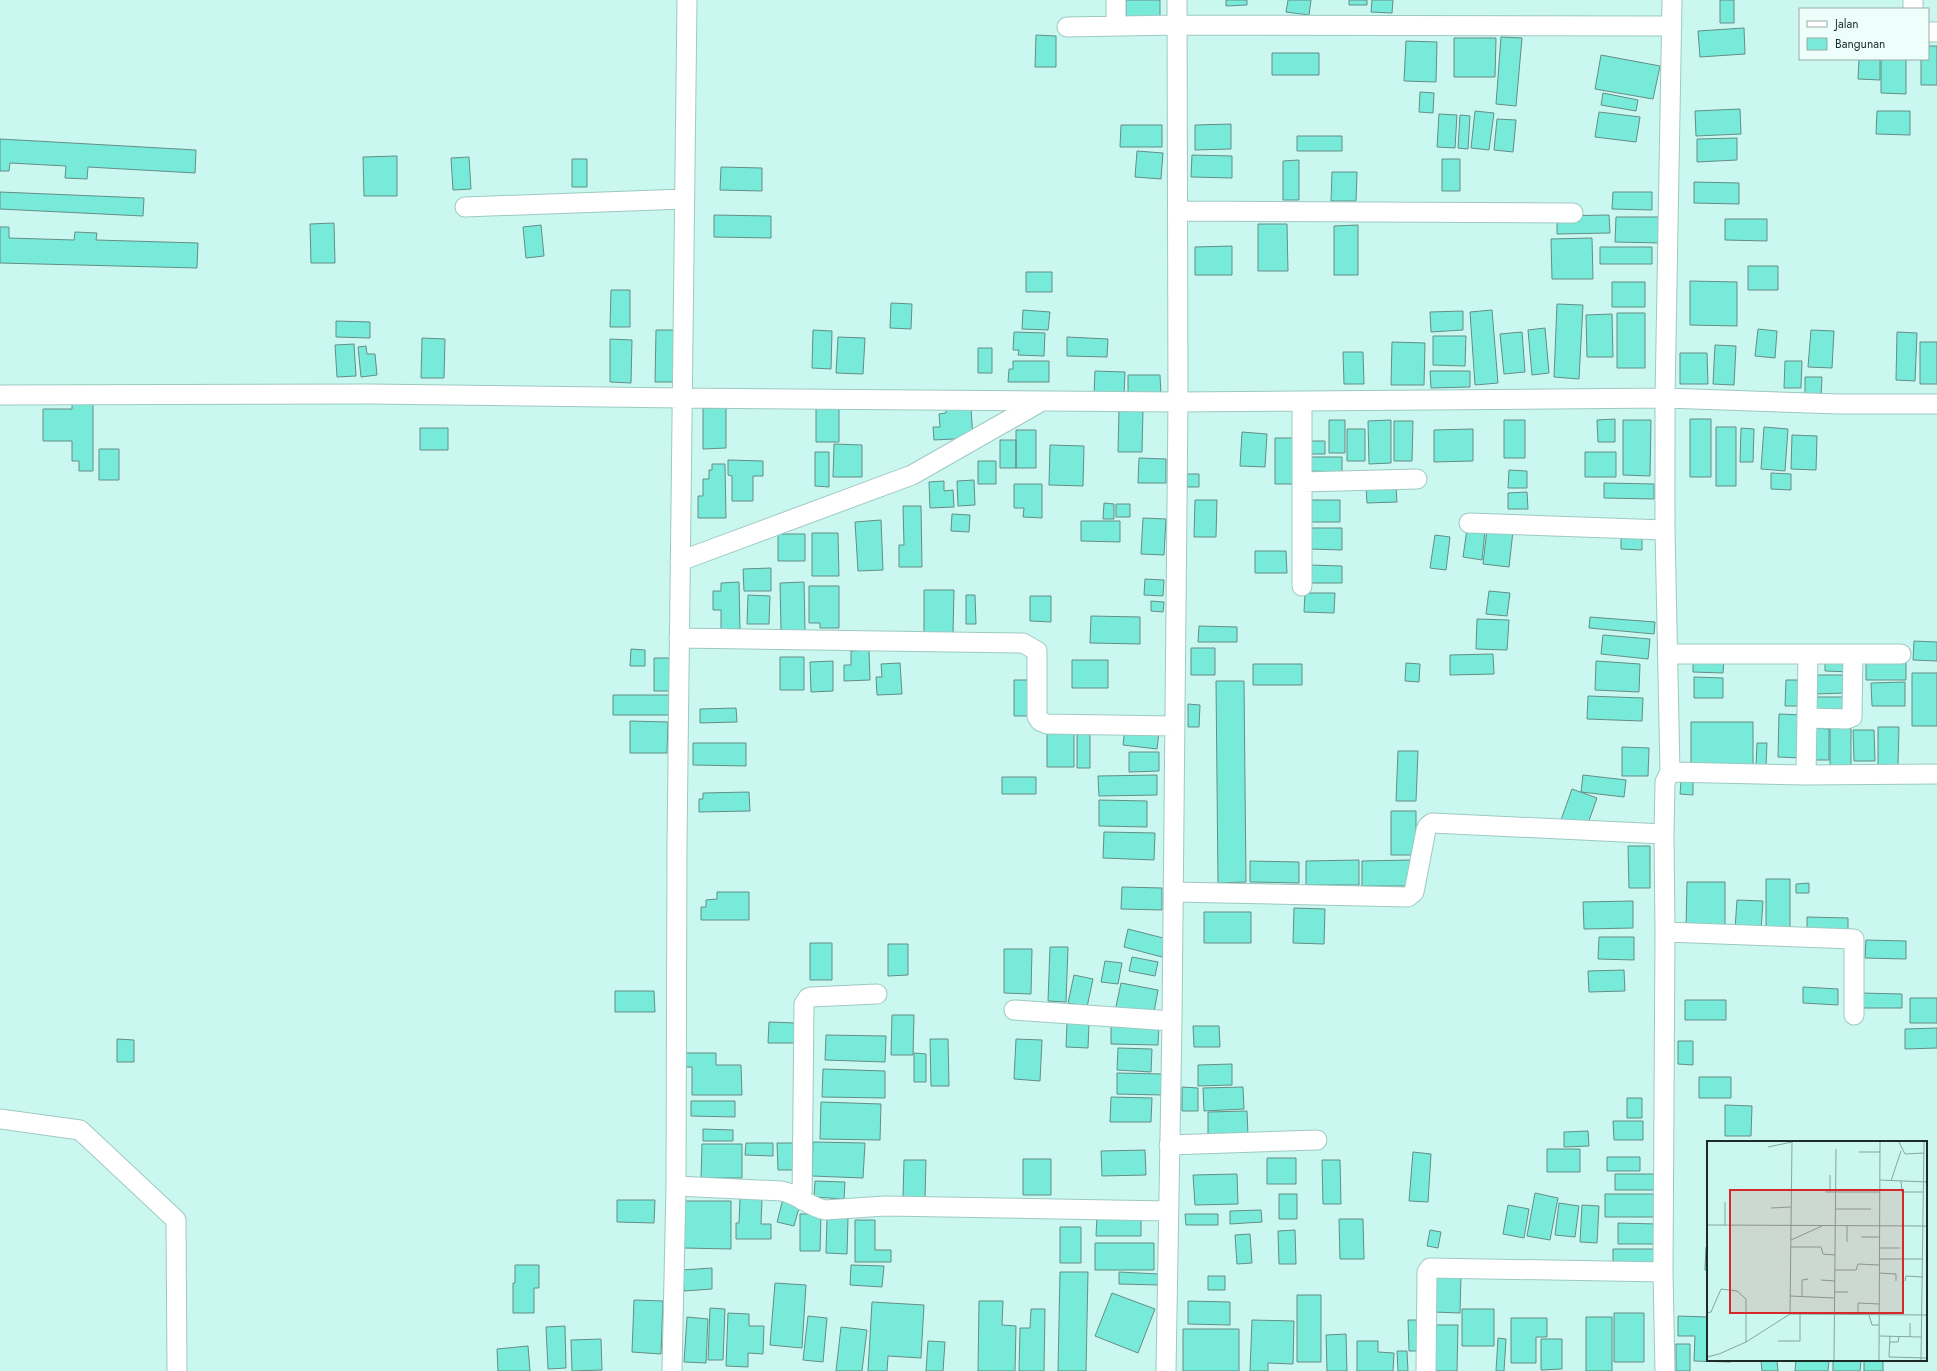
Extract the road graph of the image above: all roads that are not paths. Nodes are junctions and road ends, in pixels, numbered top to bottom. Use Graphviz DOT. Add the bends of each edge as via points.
graph roads {
  1 [pos="687,0"];
  2 [pos="1116,0"];
  3 [pos="1177,0"];
  4 [pos="1672,0"];
  5 [pos="1177,25"];
  6 [pos="1067,26"];
  7 [pos="1116,26"];
  8 [pos="1672,26"];
  9 [pos="684,199"];
  10 [pos="465,207"];
  11 [pos="1178,211"];
  12 [pos="1573,213"];
  13 [pos="0,395"];
  14 [pos="682,398"];
  15 [pos="1665,398"];
  16 [pos="1042,401"];
  17 [pos="1302,401"];
  18 [pos="1178,402"];
  19 [pos="1937,404"];
  20 [pos="1417,479"];
  21 [pos="1302,482"];
  22 [pos="1469,523"];
  23 [pos="1665,530"];
  24 [pos="680,561"];
  25 [pos="1302,586"];
  26 [pos="679,638"];
  27 [pos="1668,654"];
  28 [pos="1808,654"];
  29 [pos="1853,654"];
  30 [pos="1901,654"];
  31 [pos="1808,718"];
  32 [pos="1175,726"];
  33 [pos="1670,772"];
  34 [pos="1937,774"];
  35 [pos="1806,775"];
  36 [pos="1664,834"];
  37 [pos="1173,892"];
  38 [pos="1665,932"];
  39 [pos="877,994"];
  40 [pos="1014,1010"];
  41 [pos="1854,1015"];
  42 [pos="1172,1022"];
  43 [pos="0,1119"];
  44 [pos="1318,1140"];
  45 [pos="1170,1144"];
  46 [pos="676,1186"];
  47 [pos="802,1200"];
  48 [pos="1168,1212"];
  49 [pos="1663,1272"];
  50 [pos="177,1371"];
  51 [pos="672,1371"];
  52 [pos="1166,1371"];
  53 [pos="1426,1371"];
  54 [pos="1665,1371"];
  1 -- 9 [label="street"];
  2 -- 7 [label="street"];
  3 -- 5 [label="street"];
  4 -- 8 [label="street"];
  5 -- 7 [label="street"];
  5 -- 8 [label="street"];
  5 -- 11 [label="street"];
  6 -- 7 [label="street"];
  8 -- 15 [label="street"];
  9 -- 10 [label="street"];
  9 -- 14 [label="street"];
  11 -- 12 [label="street"];
  11 -- 18 [label="street"];
  13 -- 14 [label="street" via="370,394"];
  14 -- 16 [label="street"];
  14 -- 24 [label="street"];
  15 -- 17 [label="street"];
  15 -- 19 [label="street" via="1839,404"];
  15 -- 23 [label="street"];
  16 -- 18 [label="street"];
  16 -- 24 [label="street" via="912,476"];
  17 -- 18 [label="street"];
  17 -- 21 [label="street"];
  18 -- 32 [label="street"];
  20 -- 21 [label="street"];
  21 -- 25 [label="street"];
  22 -- 23 [label="street"];
  23 -- 27 [label="street"];
  24 -- 26 [label="street"];
  26 -- 32 [label="street" via="1023,643 1037,651 1037,716 1047,724"];
  26 -- 46 [label="street"];
  27 -- 28 [label="street"];
  27 -- 33 [label="street"];
  28 -- 29 [label="street"];
  28 -- 31 [label="street"];
  29 -- 30 [label="street"];
  29 -- 31 [label="street" via="1852,717 1847,720"];
  31 -- 35 [label="street"];
  32 -- 37 [label="street"];
  33 -- 35 [label="street"];
  33 -- 36 [label="street" via="1665,782"];
  34 -- 35 [label="street"];
  36 -- 37 [label="street" via="1432,823 1426,830 1414,892 1408,897"];
  36 -- 38 [label="street"];
  37 -- 42 [label="street"];
  38 -- 41 [label="street" via="1854,939"];
  38 -- 49 [label="street"];
  39 -- 47 [label="street" via="811,997 804,1004"];
  40 -- 42 [label="street"];
  42 -- 45 [label="street"];
  43 -- 50 [label="street" via="78,1128 176,1220"];
  44 -- 45 [label="street"];
  45 -- 48 [label="street"];
  46 -- 47 [label="street" via="781,1191"];
  46 -- 51 [label="street"];
  47 -- 48 [label="street" via="825,1210 885,1206"];
  48 -- 52 [label="street"];
  49 -- 53 [label="street" via="1430,1268 1427,1272"];
  49 -- 54 [label="street"];
}
